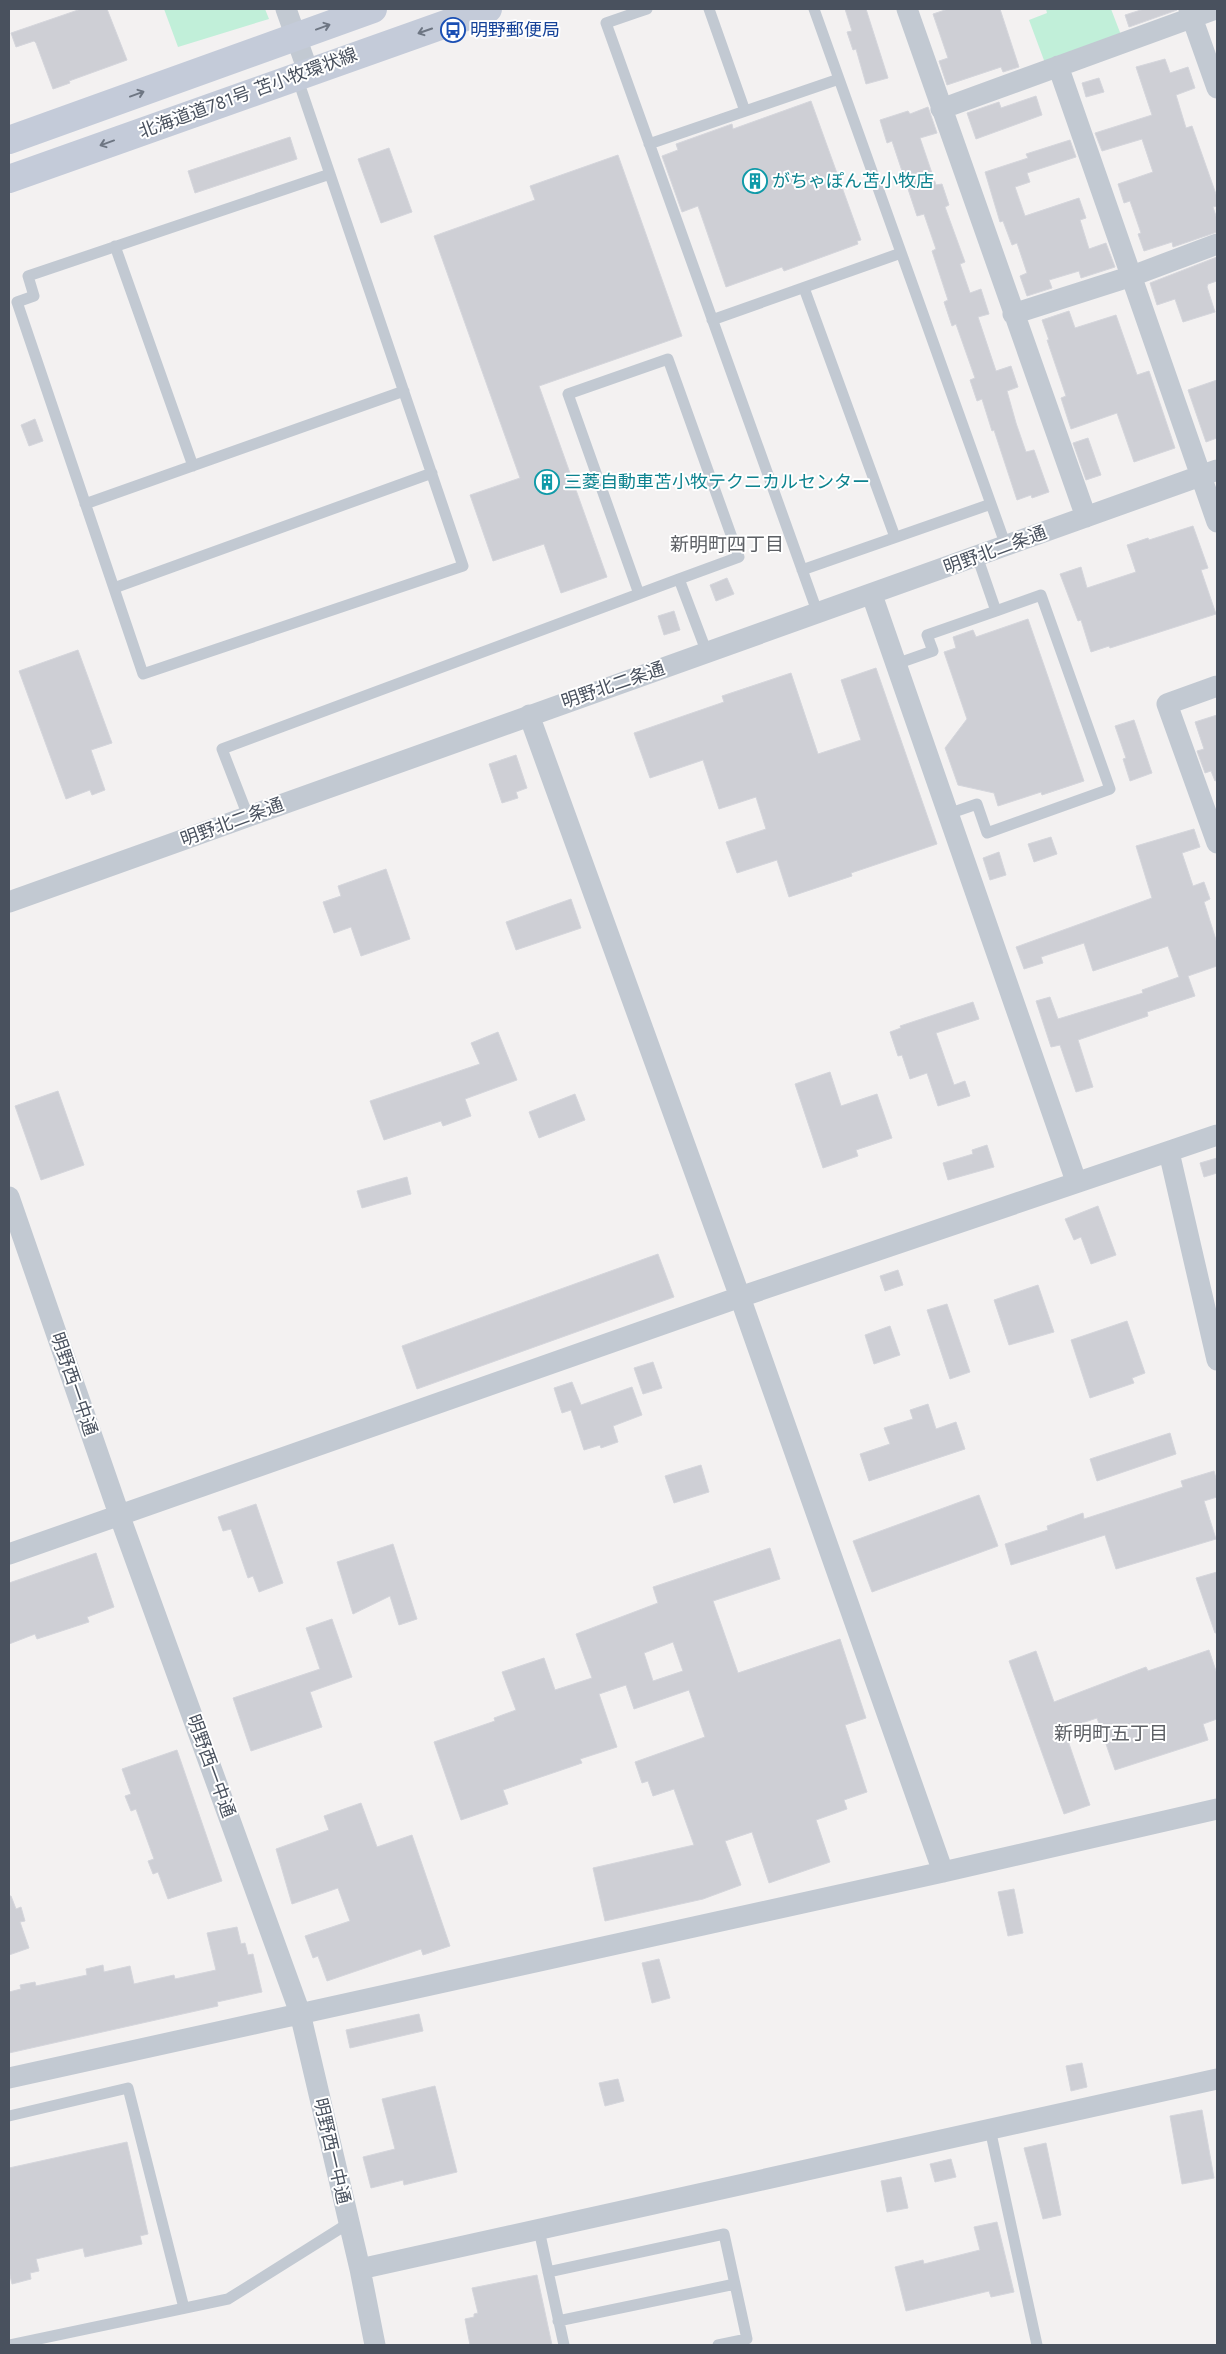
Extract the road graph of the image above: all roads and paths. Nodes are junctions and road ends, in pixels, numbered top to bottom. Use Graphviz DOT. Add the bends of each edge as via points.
graph roads {
  1 [pos="286,9"];
  2 [pos="374,9"];
  3 [pos="488,9"];
  4 [pos="647,9"];
  5 [pos="709,9"];
  6 [pos="814,9"];
  7 [pos="907,9"];
  8 [pos="1216,9"];
  9 [pos="634,11"];
  10 [pos="1191,13"];
  11 [pos="296,36"];
  12 [pos="1058,66"];
  13 [pos="302,73"];
  14 [pos="839,79"];
  15 [pos="1217,88"];
  16 [pos="941,108"];
  17 [pos="745,111"];
  18 [pos="9,140"];
  19 [pos="649,144"];
  20 [pos="330,174"];
  21 [pos="9,178"];
  22 [pos="1217,244"];
  23 [pos="115,246"];
  24 [pos="901,253"];
  25 [pos="1132,276"];
  26 [pos="804,288"];
  27 [pos="1013,314"];
  28 [pos="712,320"];
  29 [pos="404,391"];
  30 [pos="193,466"];
  31 [pos="1209,472"];
  32 [pos="432,473"];
  33 [pos="86,504"];
  34 [pos="991,504"];
  35 [pos="1086,516"];
  36 [pos="1217,522"];
  37 [pos="895,538"];
  38 [pos="1006,546"];
  39 [pos="977,556"];
  40 [pos="802,570"];
  41 [pos="679,579"];
  42 [pos="114,588"];
  43 [pos="640,594"];
  44 [pos="872,595"];
  45 [pos="996,610"];
  46 [pos="818,614"];
  47 [pos="706,652"];
  48 [pos="896,664"];
  49 [pos="1217,686"];
  50 [pos="529,715"];
  51 [pos="1210,797"];
  52 [pos="948,814"];
  53 [pos="248,816"];
  54 [pos="1217,843"];
  55 [pos="9,902"];
  56 [pos="1217,1135"];
  57 [pos="1169,1152"];
  58 [pos="1076,1182"];
  59 [pos="9,1197"];
  60 [pos="740,1297"];
  61 [pos="1217,1357"];
  62 [pos="120,1517"];
  63 [pos="9,1554"];
  64 [pos="1217,1809"];
  65 [pos="943,1872"];
  66 [pos="300,2014"];
  67 [pos="9,2078"];
  68 [pos="1217,2079"];
  69 [pos="9,2116"];
  70 [pos="990,2129"];
  71 [pos="349,2223"];
  72 [pos="538,2230"];
  73 [pos="360,2269"];
  74 [pos="548,2272"];
  75 [pos="735,2284"];
  76 [pos="184,2308"];
  77 [pos="558,2321"];
  78 [pos="10,2345"];
  79 [pos="376,2345"];
  80 [pos="564,2345"];
  81 [pos="718,2345"];
  82 [pos="1038,2345"];
  1 -- 11 [label="street"];
  11 -- 2 [label="main road, 北海道道781号 苫小牧環状線, one-way"];
  3 -- 13 [label="main road, 北海道道781号 苫小牧環状線, one-way"];
  4 -- 9 [label="lane"];
  5 -- 17 [label="lane"];
  6 -- 14 [label="lane"];
  7 -- 16 [label="street"];
  8 -- 10 [label="street"];
  9 -- 19 [label="lane" via="606,23"];
  10 -- 12 [label="street"];
  10 -- 15 [label="street"];
  11 -- 13 [label="street"];
  18 -- 11 [label="main road, 北海道道781号 苫小牧環状線, one-way"];
  12 -- 16 [label="street"];
  12 -- 25 [label="street"];
  13 -- 20 [label="lane"];
  13 -- 21 [label="main road, 北海道道781号 苫小牧環状線, one-way"];
  14 -- 17 [label="lane"];
  14 -- 24 [label="lane"];
  16 -- 27 [label="street"];
  17 -- 19 [label="lane"];
  19 -- 28 [label="lane"];
  20 -- 23 [label="lane"];
  20 -- 29 [label="lane"];
  22 -- 25 [label="street"];
  23 -- 30 [label="lane"];
  23 -- 33 [label="lane" via="28,276 34,296 17,302"];
  24 -- 26 [label="lane"];
  24 -- 34 [label="lane"];
  25 -- 27 [label="street"];
  25 -- 31 [label="street"];
  26 -- 28 [label="lane"];
  26 -- 37 [label="lane"];
  27 -- 35 [label="street"];
  28 -- 40 [label="lane"];
  29 -- 30 [label="lane"];
  29 -- 32 [label="lane"];
  30 -- 33 [label="lane"];
  31 -- 35 [label="street, 明野北二条通"];
  31 -- 36 [label="street"];
  32 -- 42 [label="lane"];
  32 -- 42 [label="lane" via="463,566 143,674"];
  33 -- 42 [label="lane"];
  34 -- 37 [label="lane"];
  34 -- 38 [label="lane"];
  35 -- 38 [label="street, 明野北二条通"];
  37 -- 40 [label="lane"];
  38 -- 39 [label="street, 明野北二条通"];
  39 -- 44 [label="street, 明野北二条通"];
  39 -- 45 [label="lane"];
  40 -- 46 [label="lane"];
  41 -- 43 [label="lane"];
  41 -- 43 [label="lane" via="739,558 668,359 568,394"];
  41 -- 47 [label="lane"];
  43 -- 53 [label="lane" via="222,749"];
  44 -- 46 [label="street, 明野北二条通"];
  44 -- 48 [label="street"];
  45 -- 48 [label="lane" via="927,635 933,651"];
  45 -- 52 [label="lane" via="1041,595 1110,789 987,833 977,804"];
  46 -- 47 [label="street, 明野北二条通"];
  47 -- 50 [label="street, 明野北二条通"];
  48 -- 52 [label="street"];
  49 -- 51 [label="street" via="1166,704"];
  50 -- 53 [label="street, 明野北二条通"];
  50 -- 60 [label="street"];
  51 -- 54 [label="street"];
  52 -- 58 [label="street"];
  53 -- 55 [label="street, 明野北二条通"];
  56 -- 57 [label="street"];
  57 -- 58 [label="street"];
  57 -- 61 [label="street"];
  58 -- 60 [label="street"];
  59 -- 62 [label="street, 明野西一中通"];
  60 -- 62 [label="street"];
  60 -- 65 [label="street"];
  62 -- 63 [label="street"];
  62 -- 66 [label="street, 明野西一中通"];
  64 -- 65 [label="street"];
  65 -- 66 [label="street"];
  66 -- 67 [label="street"];
  66 -- 71 [label="street, 明野西一中通"];
  68 -- 70 [label="street"];
  69 -- 76 [label="lane" via="128,2088"];
  70 -- 72 [label="street"];
  70 -- 82 [label="lane"];
  71 -- 73 [label="street, 明野西一中通"];
  71 -- 76 [label="lane" via="228,2299"];
  72 -- 73 [label="street"];
  72 -- 74 [label="lane"];
  73 -- 79 [label="street, 明野西一中通"];
  74 -- 75 [label="lane" via="724,2234"];
  74 -- 77 [label="lane"];
  75 -- 77 [label="lane"];
  75 -- 81 [label="lane" via="747,2339"];
  76 -- 78 [label="lane"];
  77 -- 80 [label="lane"];
}
